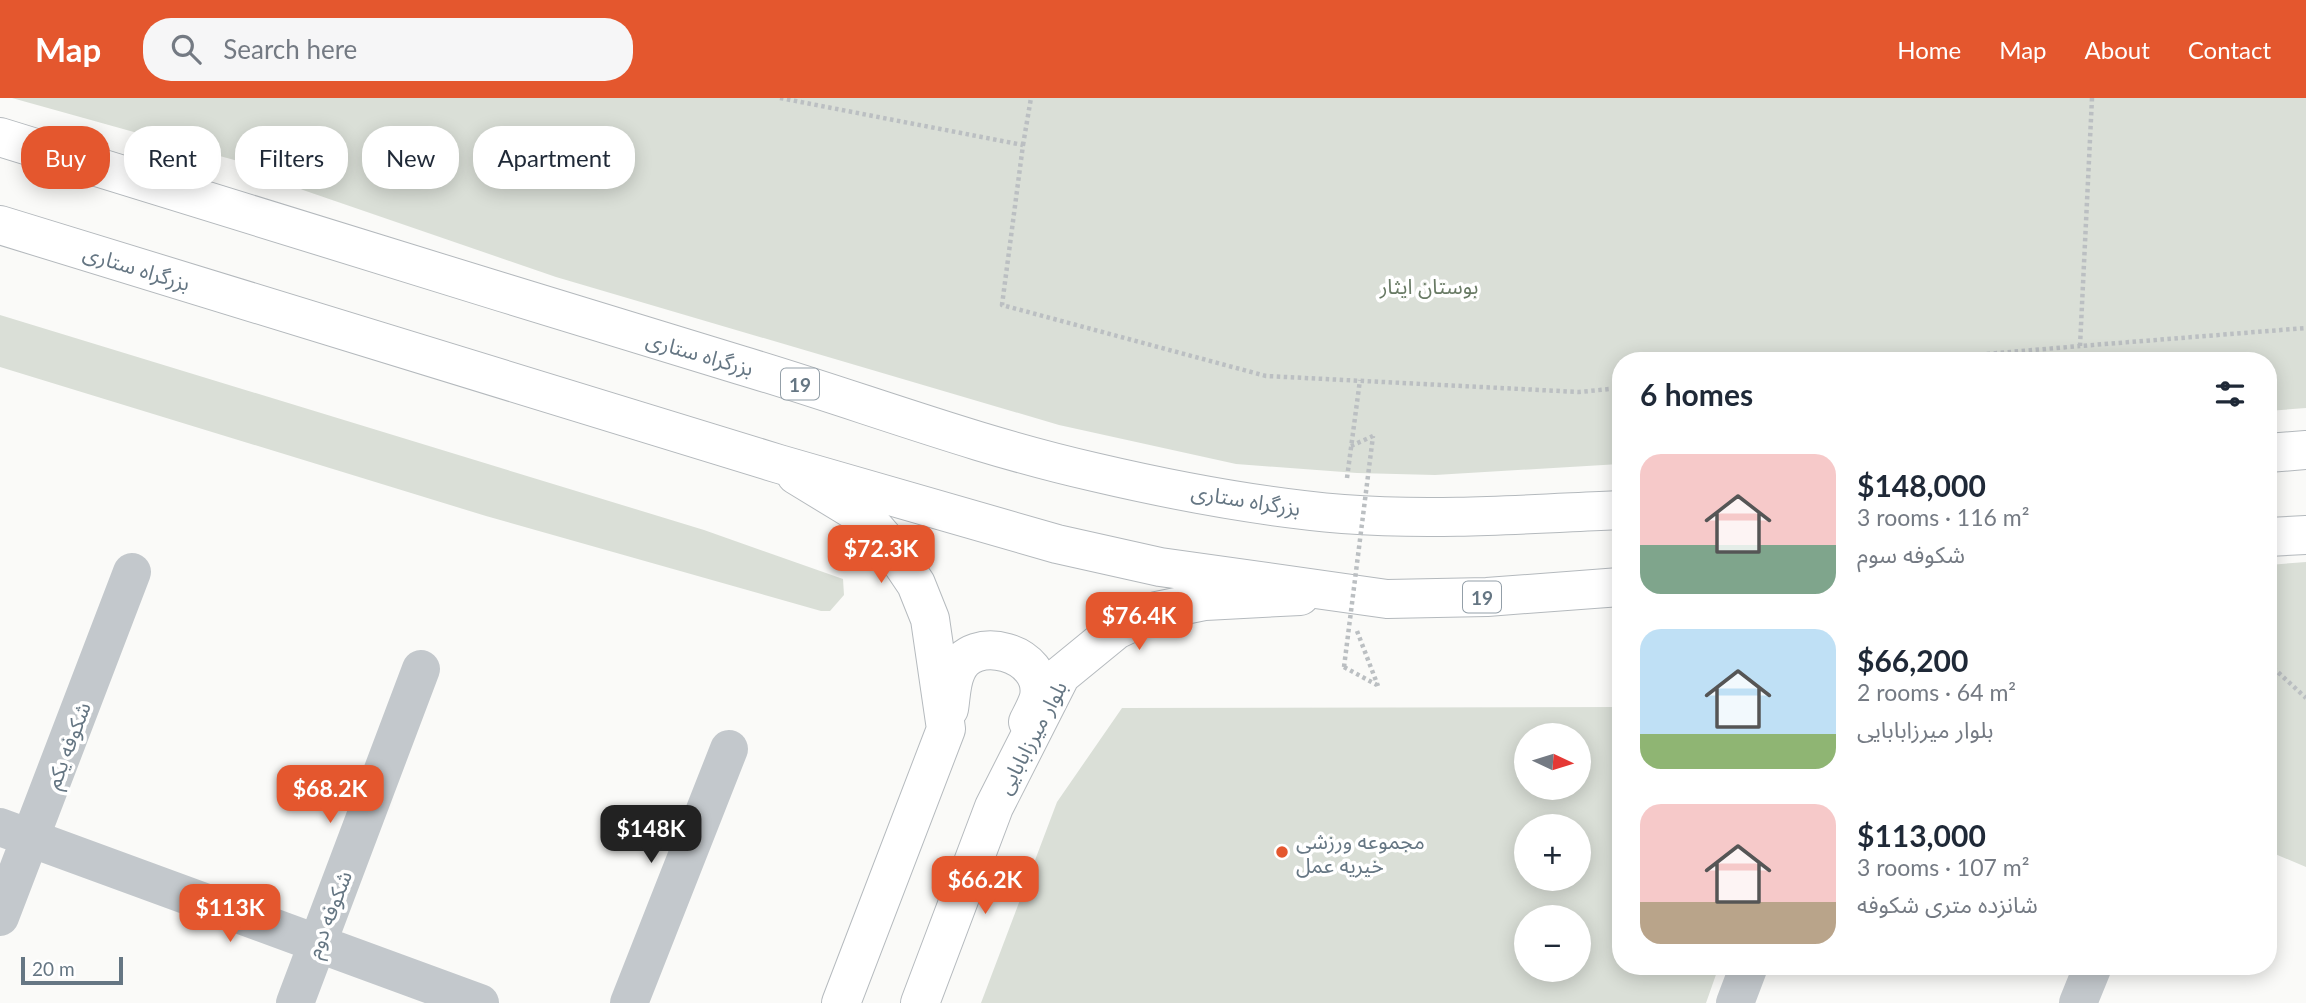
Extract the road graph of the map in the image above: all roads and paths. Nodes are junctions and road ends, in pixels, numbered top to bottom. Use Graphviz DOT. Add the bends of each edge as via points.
graph roads {
  1 [pos="780,98"];
  2 [pos="1031,98"];
  3 [pos="2092,98"];
  4 [pos="0,137"];
  5 [pos="1023,145"];
  6 [pos="0,225"];
  7 [pos="2306,328"];
  8 [pos="2080,346"];
  9 [pos="2010,352"];
  10 [pos="1360,380"];
  11 [pos="1612,389"];
  12 [pos="2306,450"];
  13 [pos="2277,452"];
  14 [pos="779,464"];
  15 [pos="1612,510"];
  16 [pos="2306,535"];
  17 [pos="2277,537"];
  18 [pos="132,572"];
  19 [pos="1612,588"];
  20 [pos="1344,594"];
  21 [pos="421,668"];
  22 [pos="2277,671"];
  23 [pos="2306,698"];
  24 [pos="946,729"];
  25 [pos="729,749"];
  26 [pos="994,807"];
  27 [pos="16,832"];
  28 [pos="0,917"];
  29 [pos="317,944"];
  30 [pos="1746,975"];
  31 [pos="2089,975"];
  32 [pos="295,1003"];
  33 [pos="480,1003"];
  34 [pos="629,1003"];
  35 [pos="841,1003"];
  36 [pos="920,1003"];
  37 [pos="1735,1003"];
  38 [pos="2078,1003"];
  1 -- 5 [label="path"];
  2 -- 5 [label="path"];
  3 -- 8 [label="path"];
  4 -- 15 [label="main road, بزرگراه ستاری / 19" via="1092,472 1229,499 1343,513 1456,516"];
  5 -- 10 [label="path" via="1002,306 1265,376"];
  6 -- 14 [label="main road, بزرگراه ستاری / 19"];
  7 -- 8 [label="path"];
  8 -- 9 [label="path"];
  10 -- 11 [label="path" via="1579,392"];
  10 -- 20 [label="path, bridge" via="1351,446 1373,436 1344,667 1378,685"];
  12 -- 13 [label="main road"];
  14 -- 20 [label="main road, بزرگراه ستاری / 19" via="1070,547 1160,567"];
  14 -- 24 [label="main road" via="865,517 916,584 930,619"];
  16 -- 17 [label="main road"];
  18 -- 27 [label="street, شکوفه یکم"];
  19 -- 20 [label="main road, بزرگراه ستاری / 19" via="1487,597 1387,599"];
  20 -- 26 [label="main road, بلوار میرزابابایی" via="1205,601 1156,611 1116,630 1061,675"];
  21 -- 29 [label="street, شکوفه دوم"];
  22 -- 23 [label="path"];
  24 -- 26 [label="main road" via="956,670 967,658 980,652 1008,651 1030,668 1039,695"];
  24 -- 35 [label="main road"];
  25 -- 34 [label="street"];
  26 -- 36 [label="main road, بلوار میرزابابایی"];
  27 -- 28 [label="street, شکوفه یکم"];
  27 -- 29 [label="street"];
  29 -- 32 [label="street, شکوفه دوم"];
  29 -- 33 [label="street"];
  30 -- 37 [label="street"];
  31 -- 38 [label="street"];
}
